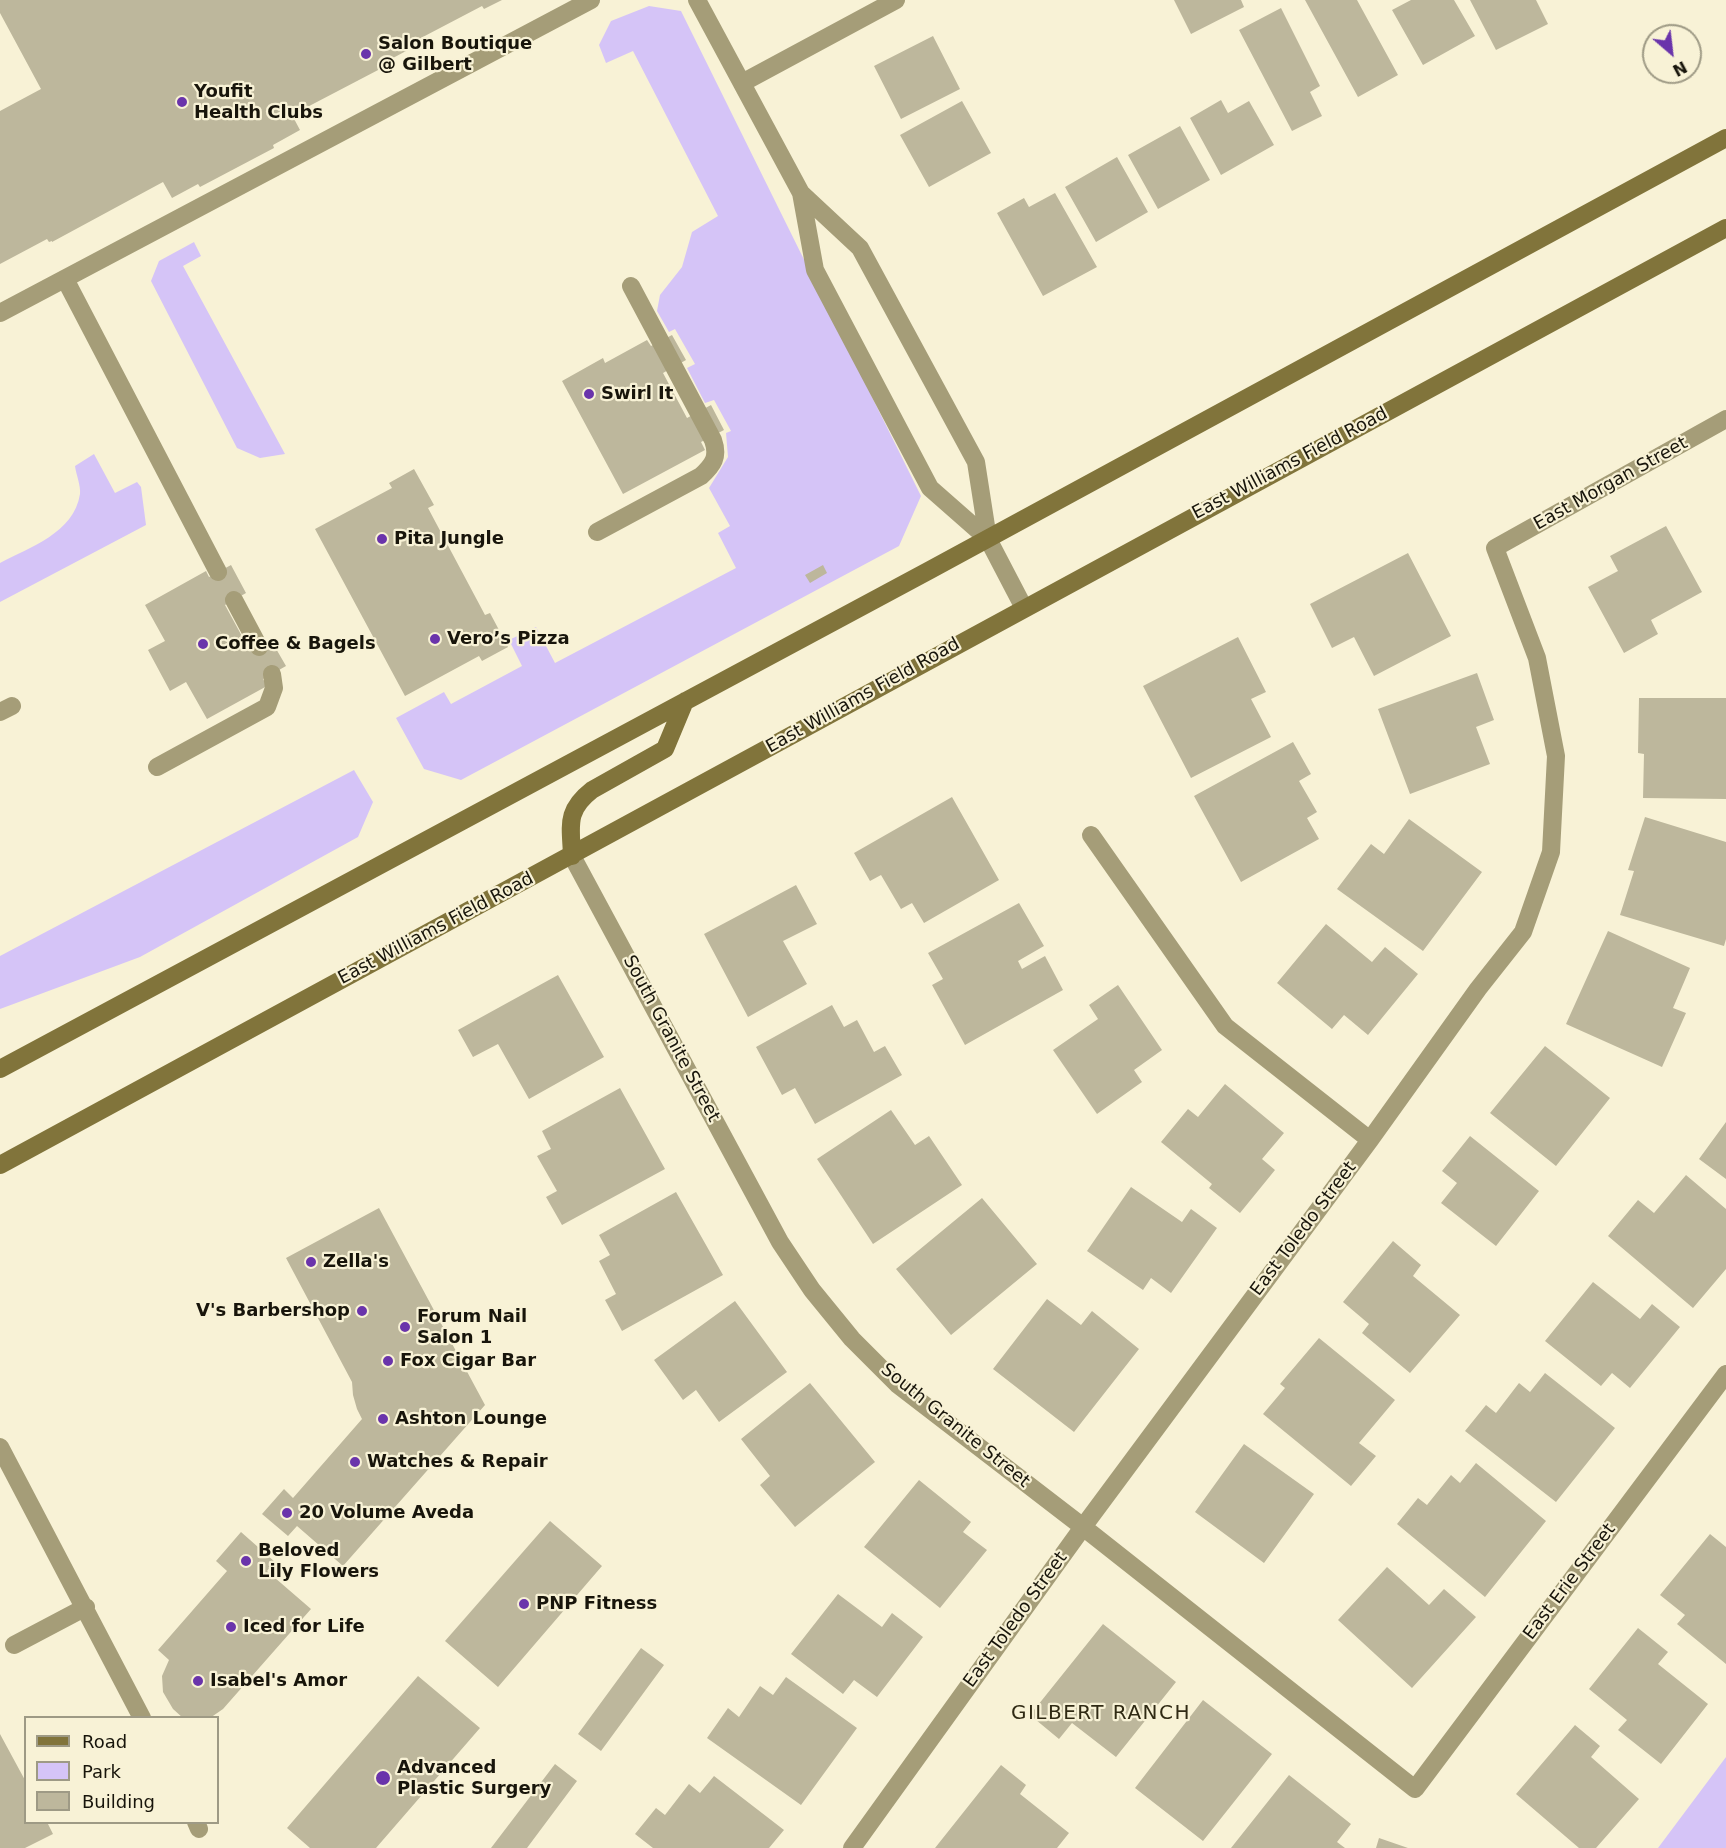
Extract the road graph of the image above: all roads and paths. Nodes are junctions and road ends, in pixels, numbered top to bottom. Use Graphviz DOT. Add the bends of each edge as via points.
graph roads {
  1 [pos="591,0"];
  2 [pos="697,0"];
  3 [pos="896,0"];
  4 [pos="742,83"];
  5 [pos="1726,138"];
  6 [pos="801,193"];
  7 [pos="1726,228"];
  8 [pos="65,279"];
  9 [pos="632,286"];
  10 [pos="0,313"];
  11 [pos="1726,419"];
  12 [pos="597,532"];
  13 [pos="988,539"];
  14 [pos="1495,548"];
  15 [pos="218,572"];
  16 [pos="234,600"];
  17 [pos="1024,608"];
  18 [pos="259,647"];
  19 [pos="272,674"];
  20 [pos="685,701"];
  21 [pos="157,767"];
  22 [pos="1091,835"];
  23 [pos="572,856"];
  24 [pos="0,1070"];
  25 [pos="1370,1140"];
  26 [pos="0,1165"];
  27 [pos="1726,1374"];
  28 [pos="0,1447"];
  29 [pos="1083,1527"];
  30 [pos="86,1607"];
  31 [pos="14,1645"];
  32 [pos="141,1716"];
  33 [pos="1415,1789"];
  34 [pos="852,1848"];
  1 -- 8 [label="street"];
  2 -- 4 [label="street"];
  3 -- 4 [label="street"];
  4 -- 6 [label="street"];
  5 -- 13 [label="main road"];
  6 -- 13 [label="street" via="815,270 930,488"];
  6 -- 13 [label="street" via="860,248 976,462"];
  7 -- 17 [label="main road, East Williams Field Road"];
  8 -- 10 [label="street"];
  8 -- 15 [label="street"];
  9 -- 12 [label="street" via="713,440 716,454 714,463 701,476"];
  11 -- 14 [label="street, East Morgan Street"];
  13 -- 17 [label="street"];
  13 -- 20 [label="main road"];
  14 -- 25 [label="street, East Toledo Street" via="1537,658 1556,756 1551,852 1523,932"];
  16 -- 18 [label="street"];
  17 -- 23 [label="main road, East Williams Field Road"];
  19 -- 21 [label="street" via="274,688 267,707"];
  20 -- 23 [label="main road" via="665,749 592,790 573,809"];
  20 -- 24 [label="main road"];
  22 -- 25 [label="street" via="1225,1026"];
  23 -- 26 [label="main road, East Williams Field Road"];
  23 -- 29 [label="street, South Granite Street" via="780,1242 812,1290 852,1339 897,1384"];
  25 -- 29 [label="street, East Toledo Street"];
  27 -- 33 [label="street, East Erie Street"];
  28 -- 30 [label="street"];
  29 -- 33 [label="street, South Granite Street"];
  29 -- 34 [label="street, East Toledo Street"];
  30 -- 31 [label="street"];
  30 -- 32 [label="street"];
}
